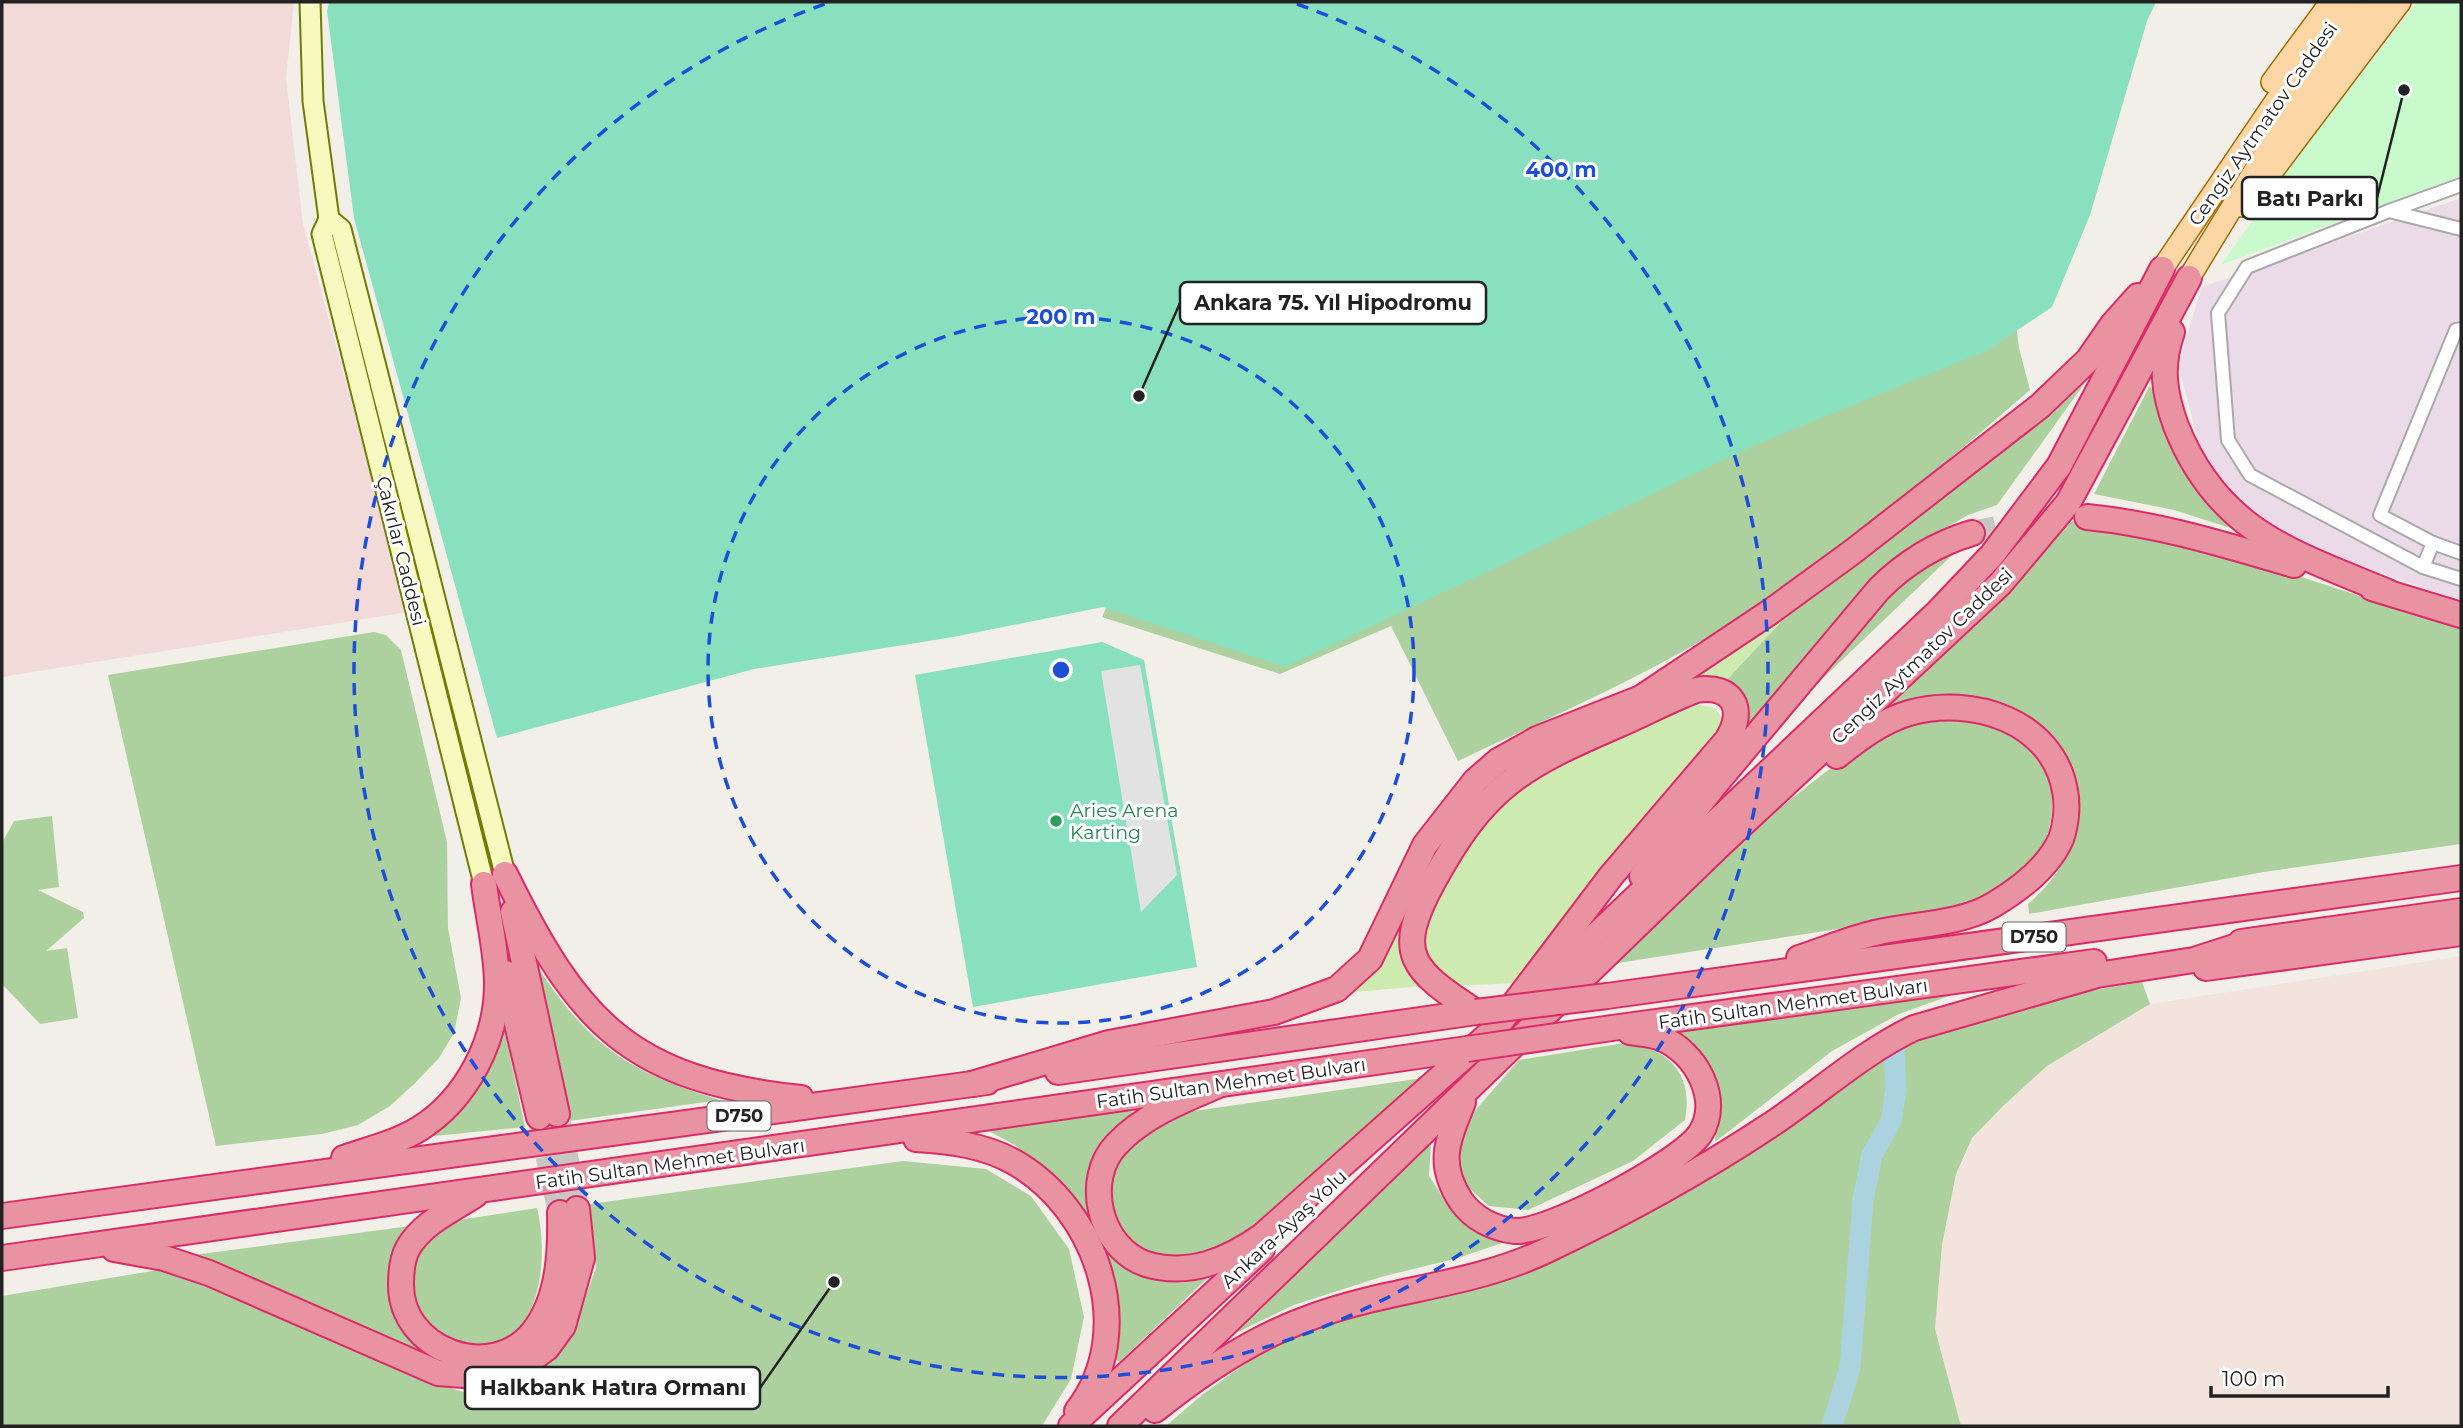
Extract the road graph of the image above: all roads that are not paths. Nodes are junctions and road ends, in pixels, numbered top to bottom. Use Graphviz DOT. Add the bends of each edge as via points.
graph roads {
  1 [pos="310,2"];
  2 [pos="2331,2"];
  3 [pos="2352,2"];
  4 [pos="2377,2"];
  5 [pos="2400,2"];
  6 [pos="2461,185"];
  7 [pos="2389,211"];
  8 [pos="329,219"];
  9 [pos="2222,223"];
  10 [pos="2461,229"];
  11 [pos="2176,248"];
  12 [pos="2162,270"];
  13 [pos="2189,278"];
  14 [pos="2461,329"];
  15 [pos="2087,517"];
  16 [pos="1972,533"];
  17 [pos="2433,542"];
  18 [pos="2461,553"];
  19 [pos="2423,567"];
  20 [pos="2461,579"];
  21 [pos="2388,592"];
  22 [pos="2461,615"];
  23 [pos="478,771"];
  24 [pos="457,777"];
  25 [pos="1719,846"];
  26 [pos="2461,878"];
  27 [pos="494,879"];
  28 [pos="2461,911"];
  29 [pos="2461,933"];
  30 [pos="2256,940"];
  31 [pos="1587,947"];
  32 [pos="1740,977"];
  33 [pos="2049,988"];
  34 [pos="1476,1012"];
  35 [pos="1537,1024"];
  36 [pos="1612,1028"];
  37 [pos="1495,1029"];
  38 [pos="972,1084"];
  39 [pos="1219,1085"];
  40 [pos="1467,1093"];
  41 [pos="843,1102"];
  42 [pos="548,1115"];
  43 [pos="863,1136"];
  44 [pos="289,1177"];
  45 [pos="484,1190"];
  46 [pos="2,1216"];
  47 [pos="93,1245"];
  48 [pos="2,1258"];
  49 [pos="1063,1426"];
  50 [pos="1070,1426"];
  51 [pos="1120,1426"];
  52 [pos="1136,1426"];
  1 -- 8 [label="main road, Çakırlar Caddesi" via="313,102"];
  2 -- 11 [label="main road, Cengiz Aytmatov Caddesi" via="2200,188 2186,212"];
  3 -- 11 [label="main road, Cengiz Aytmatov Caddesi" via="2286,86"];
  4 -- 9 [label="main road, Cengiz Aytmatov Caddesi" via="2311,83"];
  5 -- 9 [label="main road, Cengiz Aytmatov Caddesi" via="2252,198"];
  6 -- 7 [label="street"];
  7 -- 10 [label="street"];
  7 -- 19 [label="street" via="2247,267 2218,313 2228,440 2250,475"];
  8 -- 23 [label="main road, Çakırlar Caddesi" via="341,229"];
  8 -- 24 [label="main road, Çakırlar Caddesi" via="322,234"];
  9 -- 13 [label="main road, Cengiz Aytmatov Caddesi"];
  11 -- 12 [label="main road, Cengiz Aytmatov Caddesi"];
  12 -- 31 [label="highway, Cengiz Aytmatov Caddesi" via="2059,467 1992,555"];
  12 -- 38 [label="highway" via="2113,324 2088,360 2057,390 1851,553 1640,698 1537,740 1498,761 1475,781 1425,845 1370,959 1337,989 1274,1012 1110,1043"];
  13 -- 21 [label="highway" via="2163,370 2172,414 2200,477 2252,529 2280,547"];
  13 -- 25 [label="highway, Cengiz Aytmatov Caddesi" via="2087,472 2052,525 1955,628"];
  14 -- 17 [label="street" via="2456,330 2380,515"];
  15 -- 21 [label="highway" via="2181,532"];
  16 -- 31 [label="highway" via="1943,542 1878,589"];
  17 -- 18 [label="street"];
  17 -- 19 [label="street"];
  19 -- 20 [label="street"];
  21 -- 22 [label="highway"];
  23 -- 24 [label="main road"];
  23 -- 27 [label="main road, Çakırlar Caddesi"];
  24 -- 27 [label="main road, Çakırlar Caddesi"];
  25 -- 32 [label="highway" via="1870,732 1902,716 1942,707 1998,715 2025,729 2056,762 2066,797 2061,839 2050,857 2039,872 1990,906 1874,933"];
  25 -- 35 [label="highway, Cengiz Aytmatov Caddesi"];
  26 -- 32 [label="highway, Fatih Sultan Mehmet Bulvarı / D750"];
  27 -- 41 [label="highway" via="587,1009 645,1057 722,1086"];
  27 -- 42 [label="highway"];
  27 -- 44 [label="highway" via="497,983 488,1039 462,1088 444,1109 396,1141"];
  28 -- 30 [label="highway, Fatih Sultan Mehmet Bulvarı / D750"];
  29 -- 33 [label="highway"];
  30 -- 33 [label="highway" via="2194,960 2097,975"];
  30 -- 36 [label="highway, Fatih Sultan Mehmet Bulvarı / D750"];
  31 -- 37 [label="highway, Cengiz Aytmatov Caddesi"];
  32 -- 34 [label="highway, Fatih Sultan Mehmet Bulvarı / D750, bridge"];
  33 -- 52 [label="highway" via="1913,1028 1888,1040 1690,1177 1539,1253 1462,1280 1310,1317 1282,1329 1225,1359"];
  34 -- 37 [label="highway" via="1421,970 1410,937 1420,906 1471,818 1541,759 1696,690 1725,693 1738,716 1727,740 1611,876"];
  34 -- 38 [label="highway, Fatih Sultan Mehmet Bulvarı / D750"];
  35 -- 40 [label="highway, Ankara-Ayaş Yolu"];
  36 -- 39 [label="highway, Fatih Sultan Mehmet Bulvarı / D750, bridge"];
  36 -- 40 [label="highway" via="1662,1038 1686,1055 1701,1074 1708,1115 1700,1134 1677,1156 1556,1222 1517,1231 1499,1229 1469,1212 1448,1180 1445,1160"];
  37 -- 39 [label="highway" via="1238,1253 1201,1266 1145,1264 1118,1244 1101,1215 1100,1177 1106,1159 1134,1129"];
  37 -- 50 [label="highway, Ankara-Ayaş Yolu"];
  38 -- 41 [label="highway, Fatih Sultan Mehmet Bulvarı / D750"];
  39 -- 43 [label="highway, Fatih Sultan Mehmet Bulvarı / D750"];
  40 -- 51 [label="highway, Ankara-Ayaş Yolu"];
  41 -- 44 [label="highway, Fatih Sultan Mehmet Bulvarı / D750"];
  43 -- 45 [label="highway, Fatih Sultan Mehmet Bulvarı / D750"];
  43 -- 49 [label="highway" via="941,1141 981,1148 1014,1162 1040,1180 1083,1230 1098,1262 1104,1292 1103,1354 1093,1384"];
  44 -- 46 [label="highway, Fatih Sultan Mehmet Bulvarı / D750"];
  45 -- 47 [label="highway, Fatih Sultan Mehmet Bulvarı / D750"];
  45 -- 47 [label="highway" via="421,1230 407,1249 401,1294 407,1317 424,1338 445,1352 470,1358 495,1356 517,1347 546,1310 568,1211 582,1258 563,1326 547,1348 521,1367 489,1377 438,1373 209,1273 164,1258"];
  47 -- 48 [label="highway, Fatih Sultan Mehmet Bulvarı / D750"];
}
